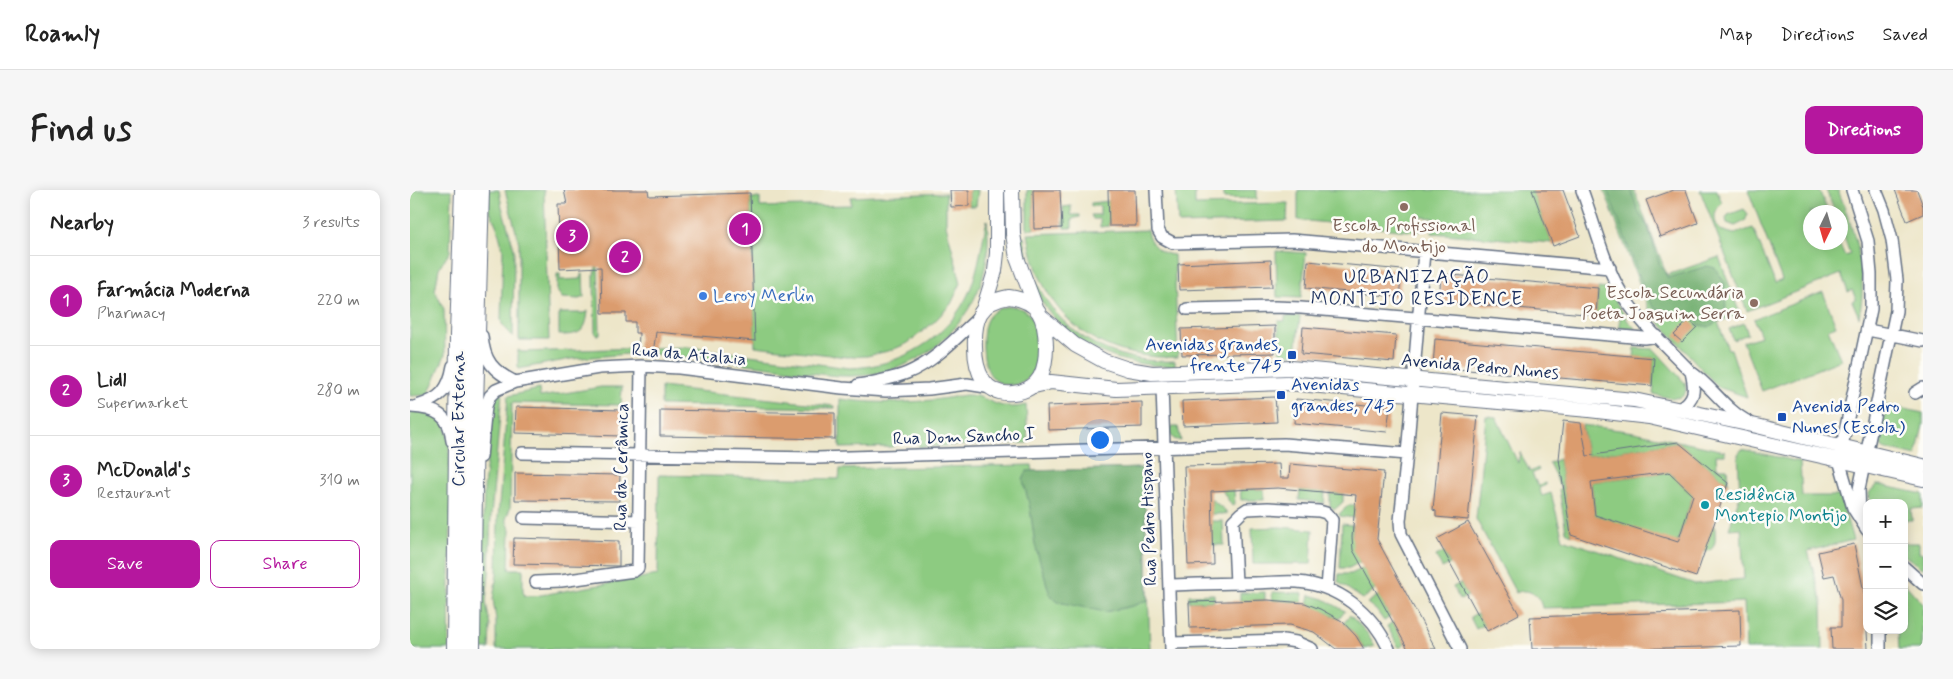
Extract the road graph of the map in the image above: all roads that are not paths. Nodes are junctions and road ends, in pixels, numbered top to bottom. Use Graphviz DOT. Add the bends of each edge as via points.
graph roads {
  1 [pos="464,190"];
  2 [pos="480,190"];
  3 [pos="997,190"];
  4 [pos="1012,190"];
  5 [pos="1156,190"];
  6 [pos="1582,190"];
  7 [pos="1852,190"];
  8 [pos="1876,190"];
  9 [pos="1424,252"];
  10 [pos="1610,268"];
  11 [pos="478,296"];
  12 [pos="1187,310"];
  13 [pos="1040,313"];
  14 [pos="980,314"];
  15 [pos="1419,318"];
  16 [pos="1868,330"];
  17 [pos="1892,334"];
  18 [pos="459,335"];
  19 [pos="1656,336"];
  20 [pos="1923,341"];
  21 [pos="641,366"];
  22 [pos="1690,372"];
  23 [pos="1414,380"];
  24 [pos="515,382"];
  25 [pos="1030,387"];
  26 [pos="1162,387"];
  27 [pos="842,388"];
  28 [pos="992,388"];
  29 [pos="1412,394"];
  30 [pos="410,408"];
  31 [pos="1679,409"];
  32 [pos="1757,426"];
  33 [pos="1164,447"];
  34 [pos="522,453"];
  35 [pos="1841,453"];
  36 [pos="1407,454"];
  37 [pos="640,456"];
  38 [pos="1865,460"];
  39 [pos="1923,466"];
  40 [pos="1923,479"];
  41 [pos="1860,517"];
  42 [pos="524,518"];
  43 [pos="466,519"];
  44 [pos="639,521"];
  45 [pos="1863,523"];
  46 [pos="1908,571"];
  47 [pos="536,582"];
  48 [pos="1236,583"];
  49 [pos="1923,584"];
  50 [pos="1170,586"];
  51 [pos="1327,589"];
  52 [pos="1880,634"];
  53 [pos="1171,646"];
  54 [pos="456,649"];
  55 [pos="471,649"];
  56 [pos="1312,649"];
  57 [pos="1389,649"];
  58 [pos="1460,649"];
  59 [pos="1880,649"];
  1 -- 18 [label="main road, Circular Externa"];
  2 -- 11 [label="main road, Circular Externa"];
  3 -- 14 [label="street" via="995,271"];
  4 -- 13 [label="street, Avenida Pedro Nunes" via="1017,258"];
  5 -- 9 [label="street" via="1158,230 1162,238 1173,243 1292,240"];
  6 -- 10 [label="street"];
  7 -- 16 [label="street" via="1868,241 1872,292"];
  8 -- 17 [label="street" via="1892,240 1897,280"];
  9 -- 10 [label="street"];
  9 -- 15 [label="street"];
  10 -- 19 [label="street" via="1621,292"];
  11 -- 24 [label="street" via="482,346 490,365 500,375"];
  11 -- 43 [label="main road, Circular Externa"];
  12 -- 15 [label="street" via="1301,308"];
  13 -- 14 [label="street" via="1024,300 1009,297 995,301"];
  13 -- 23 [label="street, Avenida Pedro Nunes" via="1075,345 1104,361 1128,369 1152,373 1291,368"];
  13 -- 25 [label="street" via="1045,327 1046,362 1038,380"];
  14 -- 27 [label="street, Rua da Atalaia" via="949,345 908,373"];
  14 -- 28 [label="street" via="974,328 975,363 978,373"];
  15 -- 19 [label="street" via="1644,338"];
  15 -- 23 [label="street"];
  16 -- 17 [label="street"];
  16 -- 35 [label="street"];
  17 -- 20 [label="street"];
  17 -- 38 [label="street"];
  18 -- 30 [label="street" via="448,387 429,402"];
  18 -- 43 [label="main road, Circular Externa"];
  19 -- 22 [label="street"];
  21 -- 24 [label="street, Rua da Atalaia" via="599,368"];
  21 -- 27 [label="street, Rua da Atalaia"];
  21 -- 37 [label="street, Rua da Cerâmica"];
  22 -- 31 [label="street" via="1693,393 1688,404"];
  22 -- 32 [label="street" via="1739,417"];
  23 -- 29 [label="street"];
  23 -- 31 [label="street, Avenida Pedro Nunes" via="1634,400"];
  24 -- 43 [label="street, Circular Externa" via="496,390 486,406 479,491"];
  25 -- 26 [label="street, Avenida Pedro Nunes" via="1050,382 1101,388"];
  25 -- 28 [label="street" via="1011,393"];
  26 -- 29 [label="street, Avenida Pedro Nunes" via="1287,383"];
  26 -- 33 [label="street, Rua Pedro Hispano"];
  27 -- 28 [label="street, Rua da Atalaia" via="886,391 967,384"];
  29 -- 35 [label="street, Avenida Pedro Nunes" via="1649,417"];
  29 -- 36 [label="street"];
  30 -- 43 [label="street" via="437,412 447,423 452,439 453,496"];
  31 -- 32 [label="street, Avenida Pedro Nunes"];
  32 -- 35 [label="street, Avenida Pedro Nunes"];
  33 -- 36 [label="street, Rua Dom Sancho I" via="1284,444"];
  33 -- 37 [label="street, Rua Dom Sancho I" via="817,458"];
  33 -- 50 [label="street, Rua Pedro Hispano"];
  34 -- 37 [label="street, Rua Dom Sancho I"];
  35 -- 38 [label="street, Avenida Pedro Nunes"];
  35 -- 41 [label="street" via="1853,508"];
  36 -- 58 [label="street" via="1401,534"];
  37 -- 44 [label="street, Rua da Cerâmica"];
  38 -- 39 [label="street, Avenida Pedro Nunes"];
  38 -- 40 [label="street, Avenida Pedro Nunes"];
  38 -- 41 [label="street"];
  41 -- 45 [label="street"];
  42 -- 44 [label="street"];
  43 -- 54 [label="main road, Circular Externa"];
  43 -- 55 [label="main road, Circular Externa"];
  44 -- 47 [label="street, Rua da Cerâmica" via="638,568 634,571"];
  46 -- 49 [label="street"];
  48 -- 50 [label="street"];
  48 -- 51 [label="street" via="1298,582"];
  48 -- 51 [label="street" via="1233,521 1247,509 1295,509 1326,513 1332,520"];
  50 -- 53 [label="street, Rua Pedro Hispano"];
  51 -- 57 [label="street" via="1349,600 1368,616"];
  52 -- 59 [label="street"];
  53 -- 56 [label="street" via="1283,640"];
}
